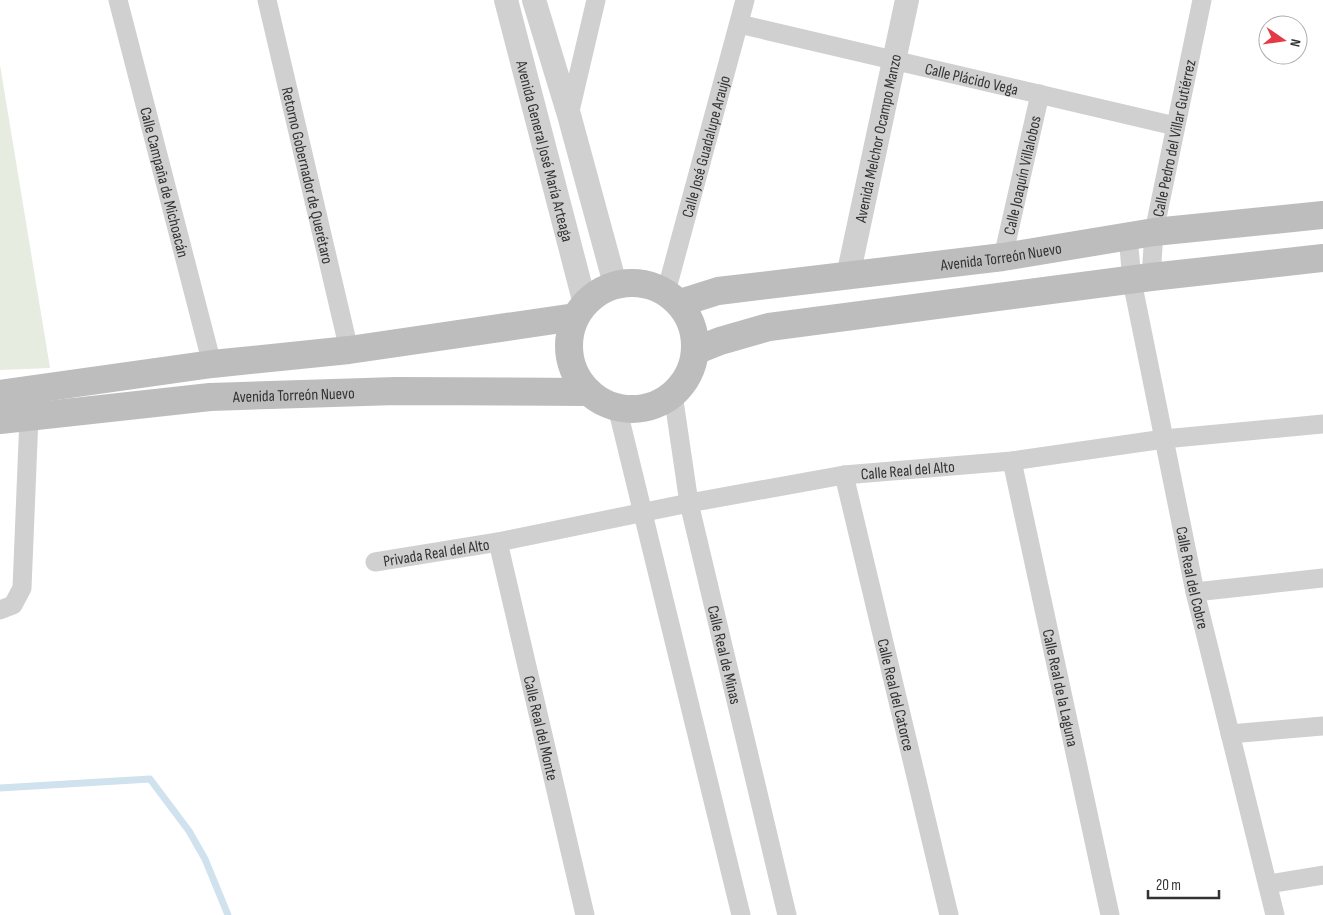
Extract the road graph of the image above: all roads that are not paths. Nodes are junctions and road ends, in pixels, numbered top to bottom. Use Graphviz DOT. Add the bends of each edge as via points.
graph roads {
  1 [pos="118,0"];
  2 [pos="267,0"];
  3 [pos="506,0"];
  4 [pos="534,0"];
  5 [pos="596,0"];
  6 [pos="745,0"];
  7 [pos="906,0"];
  8 [pos="1202,0"];
  9 [pos="739,24"];
  10 [pos="893,59"];
  11 [pos="1040,94"];
  12 [pos="569,115"];
  13 [pos="1175,126"];
  14 [pos="1322,212"];
  15 [pos="1141,234"];
  16 [pos="1003,257"];
  17 [pos="1323,258"];
  18 [pos="848,276"];
  19 [pos="1142,279"];
  20 [pos="615,284"];
  21 [pos="673,297"];
  22 [pos="580,310"];
  23 [pos="349,350"];
  24 [pos="695,352"];
  25 [pos="212,364"];
  26 [pos="589,392"];
  27 [pos="0,394"];
  28 [pos="673,394"];
  29 [pos="617,407"];
  30 [pos="29,417"];
  31 [pos="0,420"];
  32 [pos="1323,424"];
  33 [pos="1164,439"];
  34 [pos="1012,461"];
  35 [pos="844,475"];
  36 [pos="689,503"];
  37 [pos="643,513"];
  38 [pos="498,542"];
  39 [pos="375,562"];
  40 [pos="1323,578"];
  41 [pos="1195,592"];
  42 [pos="0,610"];
  43 [pos="1323,726"];
  44 [pos="1230,734"];
  45 [pos="1323,875"];
  46 [pos="1269,884"];
  47 [pos="585,915"];
  48 [pos="741,915"];
  49 [pos="787,915"];
  50 [pos="949,915"];
  51 [pos="1110,915"];
  52 [pos="1276,915"];
  1 -- 25 [label="street, Calle Campaña de Michoacán"];
  2 -- 23 [label="street, Retorno Gobernador de Querétaro"];
  3 -- 22 [label="street, Avenida General José María Arteaga"];
  4 -- 12 [label="street, Avenida General José María Arteaga"];
  5 -- 12 [label="street"];
  6 -- 9 [label="street, Calle José Guadalupe Araujo"];
  7 -- 10 [label="street, Avenida Melchor Ocampo Manzo"];
  8 -- 13 [label="street, Calle Pedro del Villar Gutiérrez"];
  9 -- 10 [label="street, Calle Plácido Vega"];
  9 -- 21 [label="street, Calle José Guadalupe Araujo"];
  10 -- 11 [label="street, Calle Plácido Vega"];
  10 -- 18 [label="street, Avenida Melchor Ocampo Manzo"];
  11 -- 13 [label="street, Calle Plácido Vega"];
  11 -- 16 [label="street, Calle Joaquín Villalobos"];
  12 -- 20 [label="street, Avenida General José María Arteaga"];
  13 -- 15 [label="street, Calle Pedro del Villar Gutiérrez"];
  14 -- 15 [label="main road, Avenida Torreón Nuevo"];
  15 -- 16 [label="main road, Avenida Torreón Nuevo"];
  15 -- 19 [label="street, Calle Real del Cobre"];
  15 -- 19 [label="street, Calle Pedro del Villar Gutiérrez"];
  16 -- 18 [label="main road, Avenida Torreón Nuevo"];
  17 -- 19 [label="main road"];
  18 -- 21 [label="main road, Avenida Torreón Nuevo"];
  19 -- 24 [label="main road" via="769,327 720,340"];
  19 -- 33 [label="street, Calle Real del Cobre"];
  20 -- 21 [label="main road" via="633,282 650,285"];
  20 -- 22 [label="main road" via="598,292"];
  21 -- 24 [label="main road" via="692,326"];
  22 -- 23 [label="main road"];
  22 -- 26 [label="main road" via="570,333 569,349 572,365"];
  23 -- 25 [label="main road"];
  24 -- 28 [label="main road" via="692,368"];
  25 -- 27 [label="main road"];
  26 -- 29 [label="main road" via="602,402"];
  26 -- 30 [label="main road, Avenida Torreón Nuevo" via="396,391 210,397"];
  28 -- 29 [label="main road" via="646,408"];
  28 -- 36 [label="street, Calle Real de Minas"];
  29 -- 37 [label="street"];
  30 -- 31 [label="main road, Avenida Torreón Nuevo"];
  30 -- 42 [label="street" via="22,588 13,605"];
  32 -- 33 [label="street, Calle Real del Alto"];
  33 -- 34 [label="street, Calle Real del Alto"];
  33 -- 41 [label="street, Calle Real del Cobre"];
  34 -- 35 [label="street, Calle Real del Alto"];
  34 -- 51 [label="street, Calle Real de la Laguna"];
  35 -- 36 [label="street, Calle Real del Alto"];
  35 -- 50 [label="street, Calle Real del Catorce"];
  36 -- 37 [label="street, Calle Real del Alto"];
  36 -- 49 [label="street, Calle Real de Minas"];
  37 -- 38 [label="street, Calle Real del Alto"];
  37 -- 48 [label="street"];
  38 -- 39 [label="street, Privada Real del Alto"];
  38 -- 47 [label="street, Calle Real del Monte"];
  40 -- 41 [label="street"];
  41 -- 44 [label="street, Calle Real del Cobre"];
  43 -- 44 [label="street"];
  44 -- 46 [label="street, Calle Real del Cobre"];
  45 -- 46 [label="street"];
  46 -- 52 [label="street, Calle Real del Cobre"];
}
